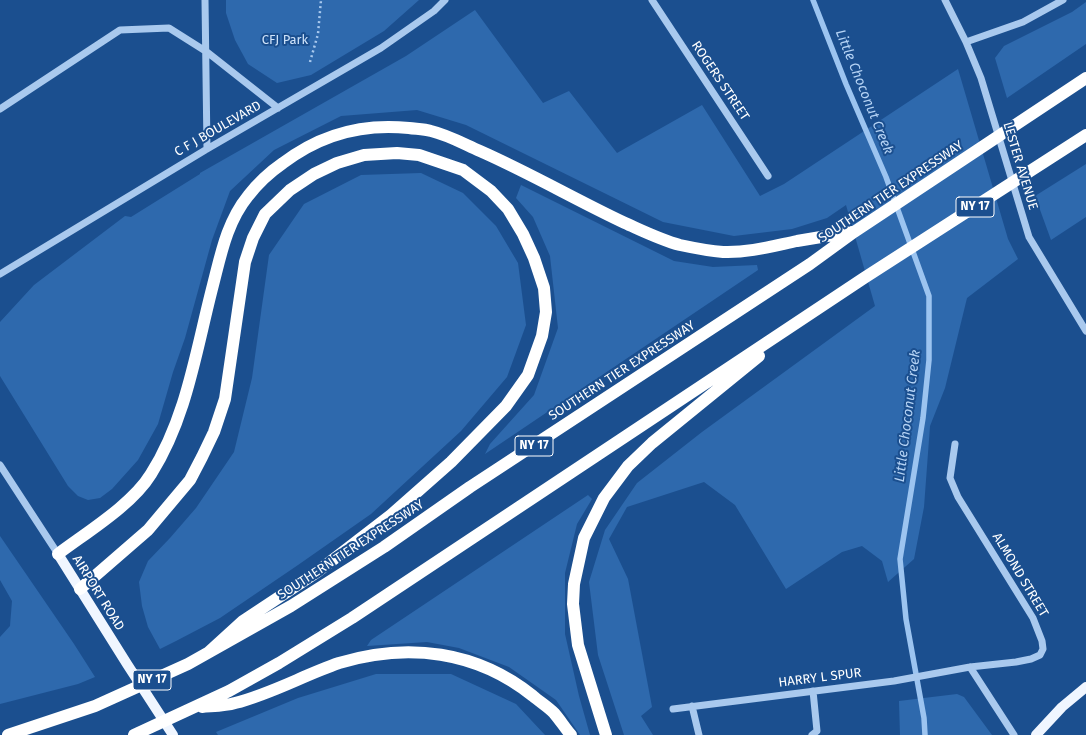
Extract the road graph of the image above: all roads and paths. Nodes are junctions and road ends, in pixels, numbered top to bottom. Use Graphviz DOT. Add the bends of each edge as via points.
graph roads {
  1 [pos="205,0"];
  2 [pos="321,0"];
  3 [pos="445,0"];
  4 [pos="652,0"];
  5 [pos="946,0"];
  6 [pos="1063,0"];
  7 [pos="966,42"];
  8 [pos="207,52"];
  9 [pos="310,62"];
  10 [pos="1086,78"];
  11 [pos="278,108"];
  12 [pos="0,109"];
  13 [pos="1086,135"];
  14 [pos="207,149"];
  15 [pos="768,176"];
  16 [pos="854,232"];
  17 [pos="0,274"];
  18 [pos="812,313"];
  19 [pos="1086,331"];
  20 [pos="954,444"];
  21 [pos="0,465"];
  22 [pos="58,554"];
  23 [pos="80,589"];
  24 [pos="209,652"];
  25 [pos="970,667"];
  26 [pos="1086,687"];
  27 [pos="813,691"];
  28 [pos="692,706"];
  29 [pos="193,708"];
  30 [pos="672,708"];
  31 [pos="8,735"];
  32 [pos="134,735"];
  33 [pos="173,735"];
  34 [pos="571,735"];
  35 [pos="606,735"];
  36 [pos="699,735"];
  37 [pos="812,735"];
  38 [pos="1014,735"];
  39 [pos="1036,735"];
  1 -- 8 [label="street"];
  2 -- 9 [label="path" via="318,34"];
  3 -- 11 [label="street, C F J BOULEVARD" via="434,11 381,48"];
  4 -- 15 [label="street, ROGERS STREET"];
  5 -- 7 [label="street, LESTER AVENUE"];
  6 -- 7 [label="street" via="1023,22"];
  7 -- 19 [label="street, LESTER AVENUE" via="981,78 1029,237"];
  8 -- 11 [label="street"];
  8 -- 12 [label="street" via="169,28 120,30"];
  8 -- 14 [label="street"];
  10 -- 16 [label="highway, SOUTHERN TIER EXPRESSWAY / NY 17"];
  11 -- 14 [label="street, C F J BOULEVARD"];
  13 -- 18 [label="highway, NY 17"];
  14 -- 17 [label="street, C F J BOULEVARD"];
  16 -- 22 [label="highway" via="753,250 722,252 680,244 652,235 590,207 446,135 429,130 390,126 339,132 317,141 285,161 261,180 246,197 224,241 190,382 167,446 150,476 125,504"];
  16 -- 24 [label="highway, SOUTHERN TIER EXPRESSWAY / NY 17" via="810,264 470,487 384,548 291,606"];
  18 -- 29 [label="highway, NY 17" via="352,618 280,663"];
  18 -- 35 [label="highway" via="652,443 628,466 604,498 584,538 574,584 573,604 578,645"];
  20 -- 25 [label="street, ALMOND STREET" via="950,478 958,497 1033,618 1043,649 1040,655 1031,659"];
  21 -- 22 [label="street, AIRPORT ROAD"];
  22 -- 23 [label="main road, AIRPORT ROAD"];
  23 -- 24 [label="highway" via="148,530 190,480 202,457 225,399 245,262 265,214 290,190 314,174 337,163 364,155 419,155 463,170 491,191 508,209 534,258 544,288 546,312 542,336 528,375 506,406 452,462 391,515 317,572 243,621"];
  23 -- 33 [label="main road, AIRPORT ROAD"];
  24 -- 31 [label="highway, SOUTHERN TIER EXPRESSWAY / NY 17" via="95,706"];
  25 -- 27 [label="street, HARRY L SPUR" via="894,681"];
  25 -- 38 [label="street"];
  26 -- 39 [label="main road" via="1062,707"];
  27 -- 28 [label="street, HARRY L SPUR"];
  27 -- 37 [label="street" via="817,732"];
  28 -- 30 [label="street, HARRY L SPUR"];
  28 -- 36 [label="street"];
  29 -- 32 [label="highway, NY 17"];
  29 -- 34 [label="highway" via="234,704 338,664 368,655 406,651 457,657 480,664 519,685 554,713"];
}
